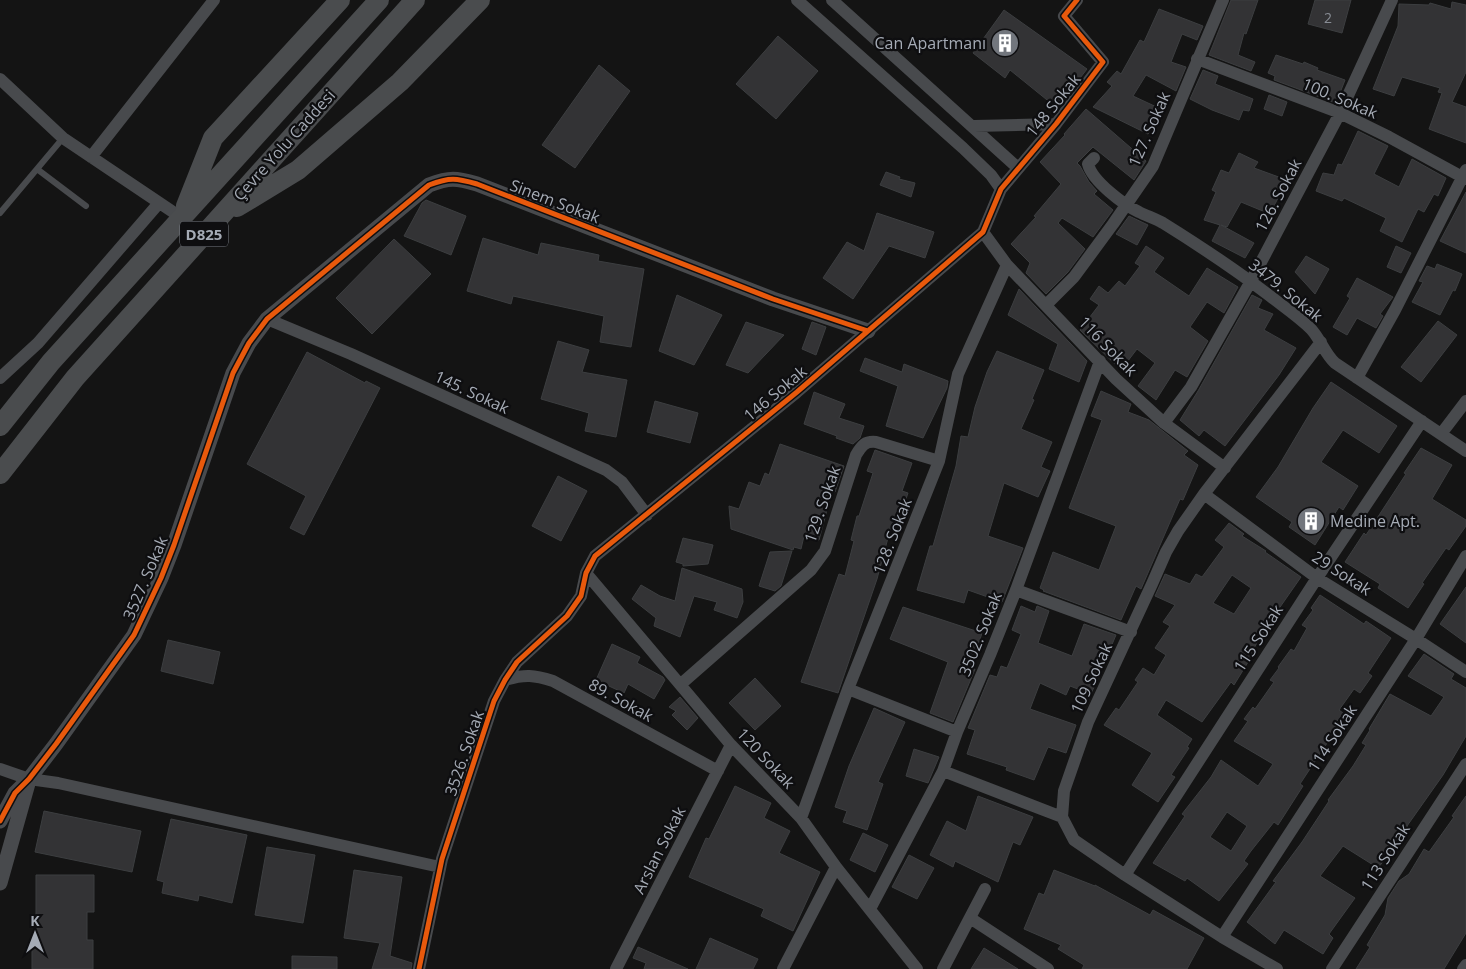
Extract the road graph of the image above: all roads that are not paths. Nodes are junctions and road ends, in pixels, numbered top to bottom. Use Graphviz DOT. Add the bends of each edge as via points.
graph roads {
  1 [pos="214,0"];
  2 [pos="340,0"];
  3 [pos="380,0"];
  4 [pos="415,0"];
  5 [pos="480,0"];
  6 [pos="797,0"];
  7 [pos="832,0"];
  8 [pos="1077,0"];
  9 [pos="1223,0"];
  10 [pos="1392,0"];
  11 [pos="1197,59"];
  12 [pos="0,79"];
  13 [pos="1340,114"];
  14 [pos="1056,124"];
  15 [pos="974,126"];
  16 [pos="63,138"];
  17 [pos="91,158"];
  18 [pos="1094,158"];
  19 [pos="1018,168"];
  20 [pos="36,169"];
  21 [pos="1465,175"];
  22 [pos="1001,189"];
  23 [pos="159,203"];
  24 [pos="1126,204"];
  25 [pos="86,206"];
  26 [pos="0,213"];
  27 [pos="182,218"];
  28 [pos="218,218"];
  29 [pos="983,232"];
  30 [pos="1007,265"];
  31 [pos="1251,281"];
  32 [pos="1046,305"];
  33 [pos="267,319"];
  34 [pos="868,331"];
  35 [pos="1320,342"];
  36 [pos="1100,362"];
  37 [pos="0,378"];
  38 [pos="1357,378"];
  39 [pos="1466,401"];
  40 [pos="1422,421"];
  41 [pos="1164,423"];
  42 [pos="0,426"];
  43 [pos="1441,434"];
  44 [pos="1466,451"];
  45 [pos="939,461"];
  46 [pos="1225,468"];
  47 [pos="0,474"];
  48 [pos="1204,494"];
  49 [pos="647,515"];
  50 [pos="1466,556"];
  51 [pos="586,573"];
  52 [pos="1317,578"];
  53 [pos="1016,590"];
  54 [pos="1131,632"];
  55 [pos="1416,639"];
  56 [pos="1466,672"];
  57 [pos="505,680"];
  58 [pos="681,684"];
  59 [pos="848,689"];
  60 [pos="957,732"];
  61 [pos="731,746"];
  62 [pos="1466,764"];
  63 [pos="0,769"];
  64 [pos="718,771"];
  65 [pos="943,771"];
  66 [pos="29,779"];
  67 [pos="1062,817"];
  68 [pos="800,818"];
  69 [pos="0,822"];
  70 [pos="440,867"];
  71 [pos="836,867"];
  72 [pos="1124,875"];
  73 [pos="0,883"];
  74 [pos="985,888"];
  75 [pos="870,909"];
  76 [pos="970,918"];
  77 [pos="1222,937"];
  78 [pos="1466,965"];
  79 [pos="418,969"];
  80 [pos="616,969"];
  81 [pos="783,969"];
  82 [pos="916,969"];
  83 [pos="942,969"];
  84 [pos="1048,969"];
  85 [pos="1276,969"];
  86 [pos="1332,969"];
  87 [pos="1463,969"];
  1 -- 17 [label="street"];
  2 -- 27 [label="highway" via="214,138"];
  3 -- 27 [label="highway, Çevre Yolu Caddesi / D825"];
  4 -- 28 [label="highway, Çevre Yolu Caddesi / D825"];
  5 -- 28 [label="highway" via="400,82 298,170"];
  6 -- 22 [label="street" via="963,148"];
  7 -- 15 [label="street"];
  8 -- 14 [label="street, 148 Sokak" via="1064,16 1103,62"];
  9 -- 11 [label="street, 127. Sokak"];
  10 -- 13 [label="street, 126. Sokak"];
  11 -- 13 [label="street, 100. Sokak"];
  11 -- 24 [label="street, 127. Sokak" via="1153,166"];
  12 -- 16 [label="street"];
  13 -- 21 [label="street, 100. Sokak"];
  13 -- 31 [label="street, 126. Sokak"];
  14 -- 15 [label="street"];
  14 -- 19 [label="street, 148 Sokak"];
  15 -- 19 [label="street"];
  16 -- 17 [label="street"];
  16 -- 20 [label="lane"];
  17 -- 23 [label="street"];
  18 -- 24 [label="street, 3479. Sokak" via="1088,164 1090,171"];
  19 -- 22 [label="street, 148 Sokak"];
  20 -- 25 [label="lane"];
  20 -- 26 [label="lane"];
  21 -- 38 [label="street"];
  22 -- 29 [label="street, 148 Sokak"];
  23 -- 27 [label="street"];
  23 -- 37 [label="street" via="38,343"];
  24 -- 31 [label="street, 3479. Sokak" via="1162,222"];
  24 -- 32 [label="street, 127. Sokak" via="1074,277"];
  27 -- 42 [label="highway, Çevre Yolu Caddesi / D825" via="51,362"];
  28 -- 47 [label="highway, Çevre Yolu Caddesi / D825" via="75,378"];
  29 -- 30 [label="street, 116 Sokak"];
  29 -- 34 [label="street, 146 Sokak"];
  30 -- 32 [label="street, 116 Sokak"];
  30 -- 45 [label="street, 128. Sokak" via="958,374"];
  31 -- 35 [label="street, 3479. Sokak" via="1312,330"];
  31 -- 41 [label="street, 126. Sokak" via="1191,386"];
  32 -- 36 [label="street, 116 Sokak"];
  33 -- 34 [label="street, Sinem Sokak" via="429,185 444,179 477,184 774,299"];
  33 -- 49 [label="street, 145. Sokak" via="606,470 622,482"];
  33 -- 66 [label="street, 3527. Sokak" via="248,343 232,373 174,544 134,635"];
  34 -- 49 [label="street, 146 Sokak"];
  35 -- 38 [label="street, 3479. Sokak" via="1329,358"];
  35 -- 46 [label="street, 109 Sokak"];
  36 -- 41 [label="street, 116 Sokak"];
  36 -- 53 [label="street, 3502. Sokak"];
  38 -- 40 [label="street, 3479. Sokak"];
  39 -- 43 [label="street"];
  40 -- 43 [label="street, 3479. Sokak"];
  40 -- 52 [label="street, 115 Sokak"];
  41 -- 46 [label="street, 116 Sokak"];
  43 -- 44 [label="street, 3479. Sokak"];
  45 -- 58 [label="street, 129. Sokak" via="876,442 868,441 862,445 825,551 810,570"];
  45 -- 59 [label="street, 128. Sokak"];
  46 -- 48 [label="street, 109 Sokak"];
  48 -- 52 [label="street, 29 Sokak"];
  48 -- 54 [label="street, 109 Sokak" via="1166,552"];
  49 -- 51 [label="street, 146 Sokak" via="595,556"];
  50 -- 55 [label="street, 114 Sokak"];
  51 -- 57 [label="street, 3526. Sokak" via="581,596 567,616 517,662"];
  51 -- 58 [label="street, 120 Sokak"];
  52 -- 55 [label="street, 29 Sokak"];
  52 -- 72 [label="street, 115 Sokak"];
  53 -- 54 [label="street"];
  53 -- 60 [label="street, 3502. Sokak"];
  54 -- 67 [label="street, 109 Sokak" via="1088,722 1064,791"];
  55 -- 56 [label="street, 29 Sokak"];
  55 -- 77 [label="street, 114 Sokak"];
  57 -- 64 [label="street, 89. Sokak" via="535,676 554,681"];
  57 -- 70 [label="street, 3526. Sokak" via="494,702"];
  58 -- 61 [label="street, 120 Sokak"];
  59 -- 60 [label="street"];
  59 -- 68 [label="street, 128. Sokak"];
  60 -- 65 [label="street, 3502. Sokak"];
  61 -- 64 [label="street, Arslan Sokak"];
  61 -- 68 [label="street, 120 Sokak"];
  62 -- 86 [label="street, 113 Sokak"];
  63 -- 66 [label="street"];
  64 -- 80 [label="street, Arslan Sokak"];
  65 -- 67 [label="street"];
  65 -- 75 [label="street, 3502. Sokak"];
  66 -- 69 [label="street, 3527. Sokak" via="15,793"];
  66 -- 70 [label="street"];
  66 -- 73 [label="street, 3527. Sokak"];
  67 -- 72 [label="street" via="1074,840"];
  68 -- 71 [label="street, 120 Sokak"];
  70 -- 79 [label="street, 3526. Sokak"];
  71 -- 75 [label="street, 120 Sokak"];
  71 -- 81 [label="street"];
  72 -- 77 [label="street"];
  74 -- 76 [label="street"];
  75 -- 82 [label="street, 120 Sokak"];
  76 -- 83 [label="street"];
  76 -- 84 [label="street"];
  77 -- 85 [label="street"];
  78 -- 87 [label="street"];
}
